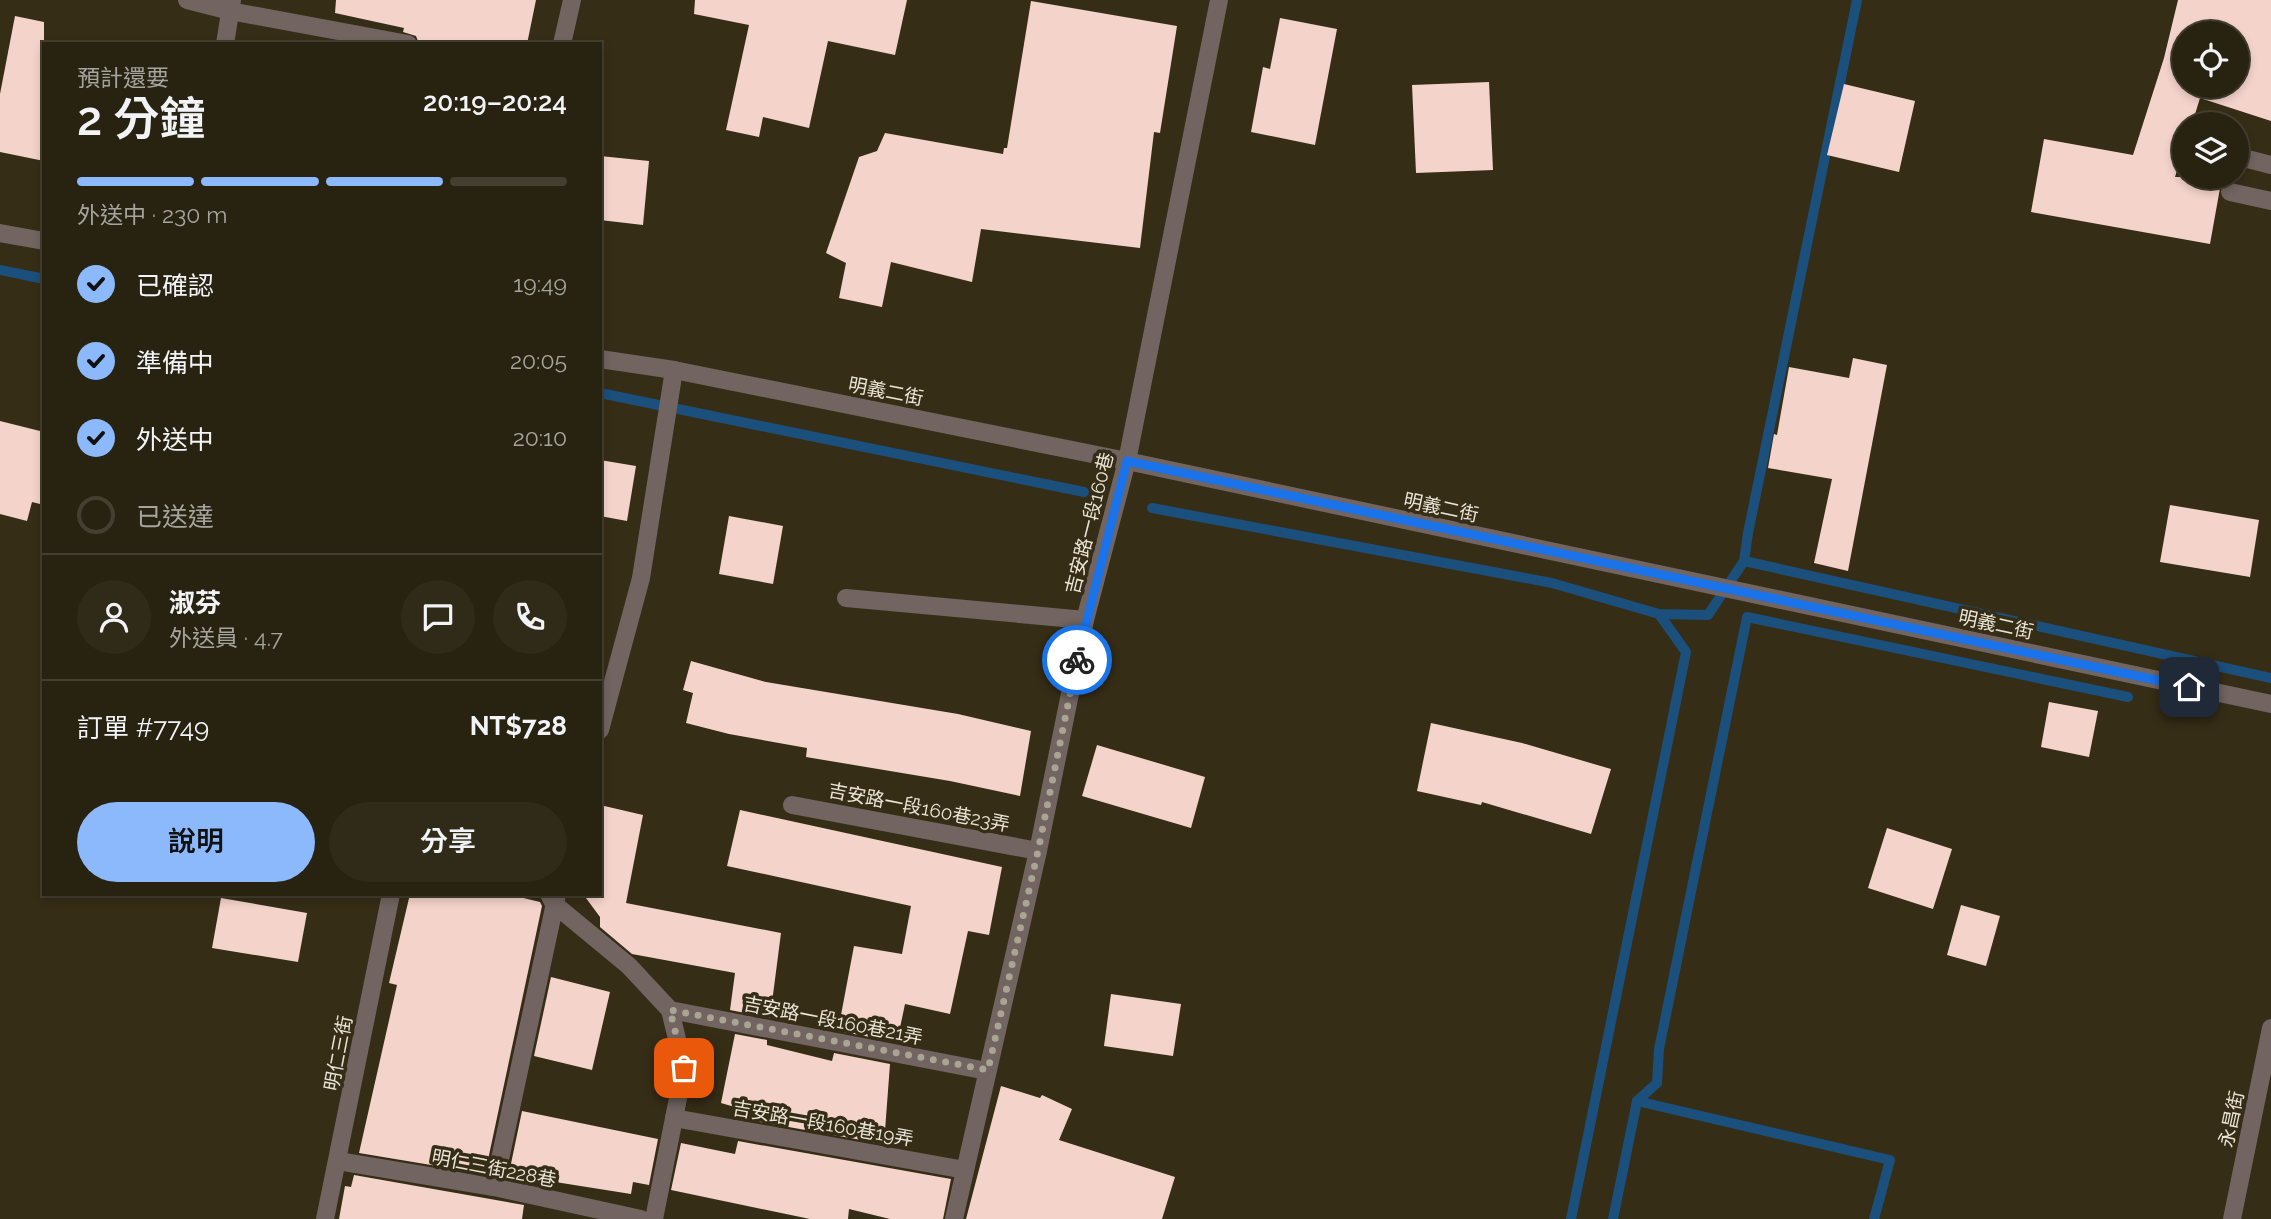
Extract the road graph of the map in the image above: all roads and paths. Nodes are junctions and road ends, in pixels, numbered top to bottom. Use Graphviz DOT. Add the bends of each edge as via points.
graph roads {
  1 [pos="187,0"];
  2 [pos="572,0"];
  3 [pos="1219,0"];
  4 [pos="231,6"];
  5 [pos="225,42"];
  6 [pos="399,42"];
  7 [pos="562,42"];
  8 [pos="2249,159"];
  9 [pos="2271,165"];
  10 [pos="2230,192"];
  11 [pos="2271,201"];
  12 [pos="0,233"];
  13 [pos="42,242"];
  14 [pos="602,359"];
  15 [pos="674,370"];
  16 [pos="1127,461"];
  17 [pos="846,598"];
  18 [pos="1086,621"];
  19 [pos="2271,704"];
  20 [pos="602,723"];
  21 [pos="792,805"];
  22 [pos="1038,851"];
  23 [pos="391,896"];
  24 [pos="553,897"];
  25 [pos="670,1010"];
  26 [pos="2271,1028"];
  27 [pos="988,1070"];
  28 [pos="674,1118"];
  29 [pos="338,1161"];
  30 [pos="965,1170"];
  31 [pos="494,1188"];
  32 [pos="325,1219"];
  33 [pos="641,1219"];
  34 [pos="654,1219"];
  35 [pos="954,1219"];
  36 [pos="2232,1219"];
  1 -- 4 [label="street"];
  2 -- 7 [label="street"];
  3 -- 16 [label="street, 吉安路一段160巷"];
  4 -- 5 [label="street"];
  4 -- 6 [label="street"];
  8 -- 9 [label="street"];
  10 -- 11 [label="street"];
  12 -- 13 [label="street"];
  14 -- 15 [label="street, 明義二街"];
  15 -- 16 [label="street, 明義二街"];
  15 -- 20 [label="street" via="641,578"];
  16 -- 18 [label="street, 吉安路一段160巷"];
  16 -- 19 [label="street, 明義二街"];
  17 -- 18 [label="street"];
  18 -- 22 [label="street, 吉安路一段160巷"];
  21 -- 22 [label="street, 吉安路一段160巷23弄"];
  22 -- 27 [label="street, 吉安路一段160巷"];
  23 -- 29 [label="street, 明仁三街"];
  24 -- 25 [label="street"];
  24 -- 31 [label="street"];
  25 -- 27 [label="street, 吉安路一段160巷21弄"];
  25 -- 28 [label="street" via="684,1068"];
  26 -- 36 [label="street, 永昌街"];
  27 -- 30 [label="street, 吉安路一段160巷"];
  28 -- 30 [label="street, 吉安路一段160巷19弄"];
  28 -- 34 [label="street"];
  29 -- 31 [label="street, 明仁三街228巷"];
  29 -- 32 [label="street, 明仁三街"];
  30 -- 35 [label="street, 吉安路一段160巷"];
  31 -- 33 [label="street, 明仁三街228巷"];
}
